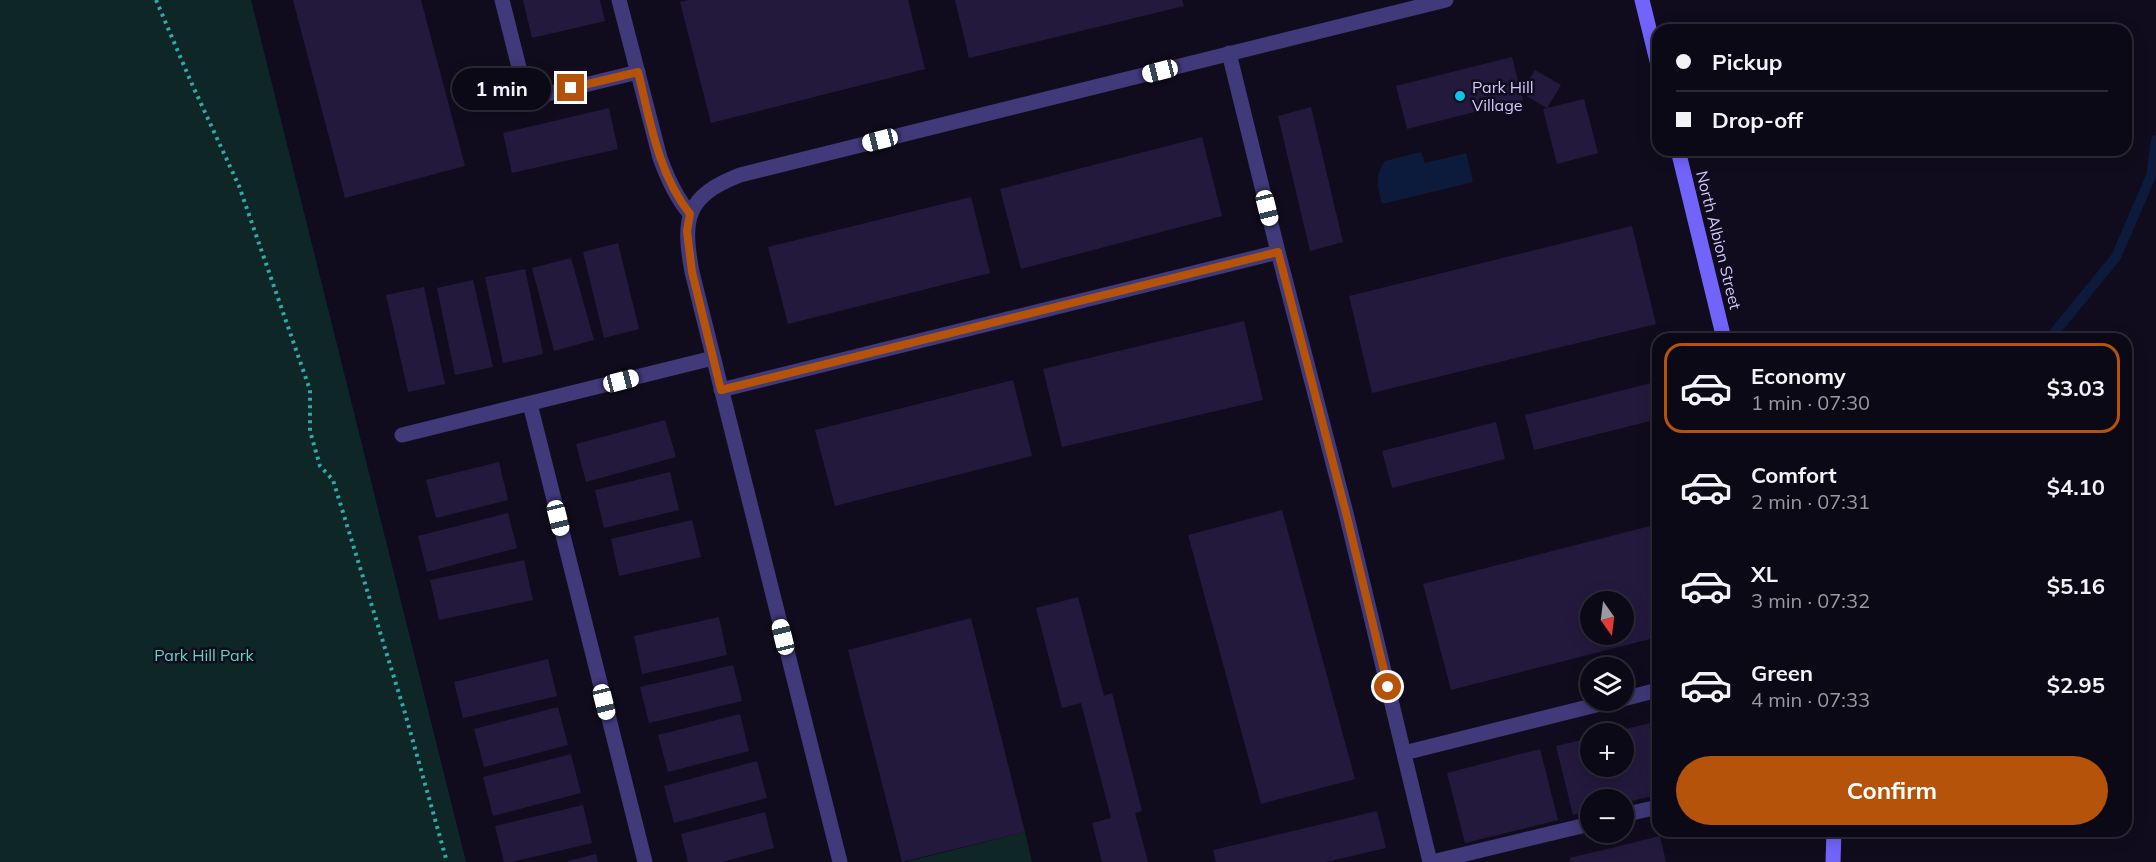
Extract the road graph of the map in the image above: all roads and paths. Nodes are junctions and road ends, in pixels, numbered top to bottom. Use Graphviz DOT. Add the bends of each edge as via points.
graph roads {
  1 [pos="156,0"];
  2 [pos="502,0"];
  3 [pos="620,0"];
  4 [pos="1446,0"];
  5 [pos="1642,0"];
  6 [pos="1652,41"];
  7 [pos="1229,53"];
  8 [pos="638,72"];
  9 [pos="1679,156"];
  10 [pos="690,214"];
  11 [pos="1278,252"];
  12 [pos="1723,333"];
  13 [pos="713,358"];
  14 [pos="721,390"];
  15 [pos="530,404"];
  16 [pos="402,435"];
  17 [pos="1652,692"];
  18 [pos="1634,696"];
  19 [pos="1580,709"];
  20 [pos="1404,753"];
  21 [pos="1652,808"];
  22 [pos="1634,812"];
  23 [pos="1580,826"];
  24 [pos="1834,837"];
  25 [pos="447,862"];
  26 [pos="645,862"];
  27 [pos="840,862"];
  28 [pos="1431,862"];
  29 [pos="1833,862"];
  1 -- 25 [label="path" via="239,186 280,301 310,390 310,431 320,466 333,480"];
  2 -- 8 [label="street" via="527,99"];
  3 -- 8 [label="street"];
  4 -- 7 [label="street"];
  5 -- 6 [label="street"];
  7 -- 10 [label="street" via="740,175 709,189"];
  7 -- 11 [label="street"];
  8 -- 10 [label="street" via="660,158 678,200"];
  9 -- 12 [label="street, North Albion Street"];
  10 -- 13 [label="street" via="688,253"];
  11 -- 14 [label="street"];
  11 -- 20 [label="street"];
  13 -- 14 [label="street"];
  13 -- 15 [label="street"];
  14 -- 27 [label="street"];
  15 -- 16 [label="street"];
  15 -- 26 [label="street"];
  17 -- 18 [label="street"];
  19 -- 20 [label="street"];
  20 -- 28 [label="street"];
  21 -- 22 [label="street"];
  23 -- 28 [label="street"];
  24 -- 29 [label="street"];
}
